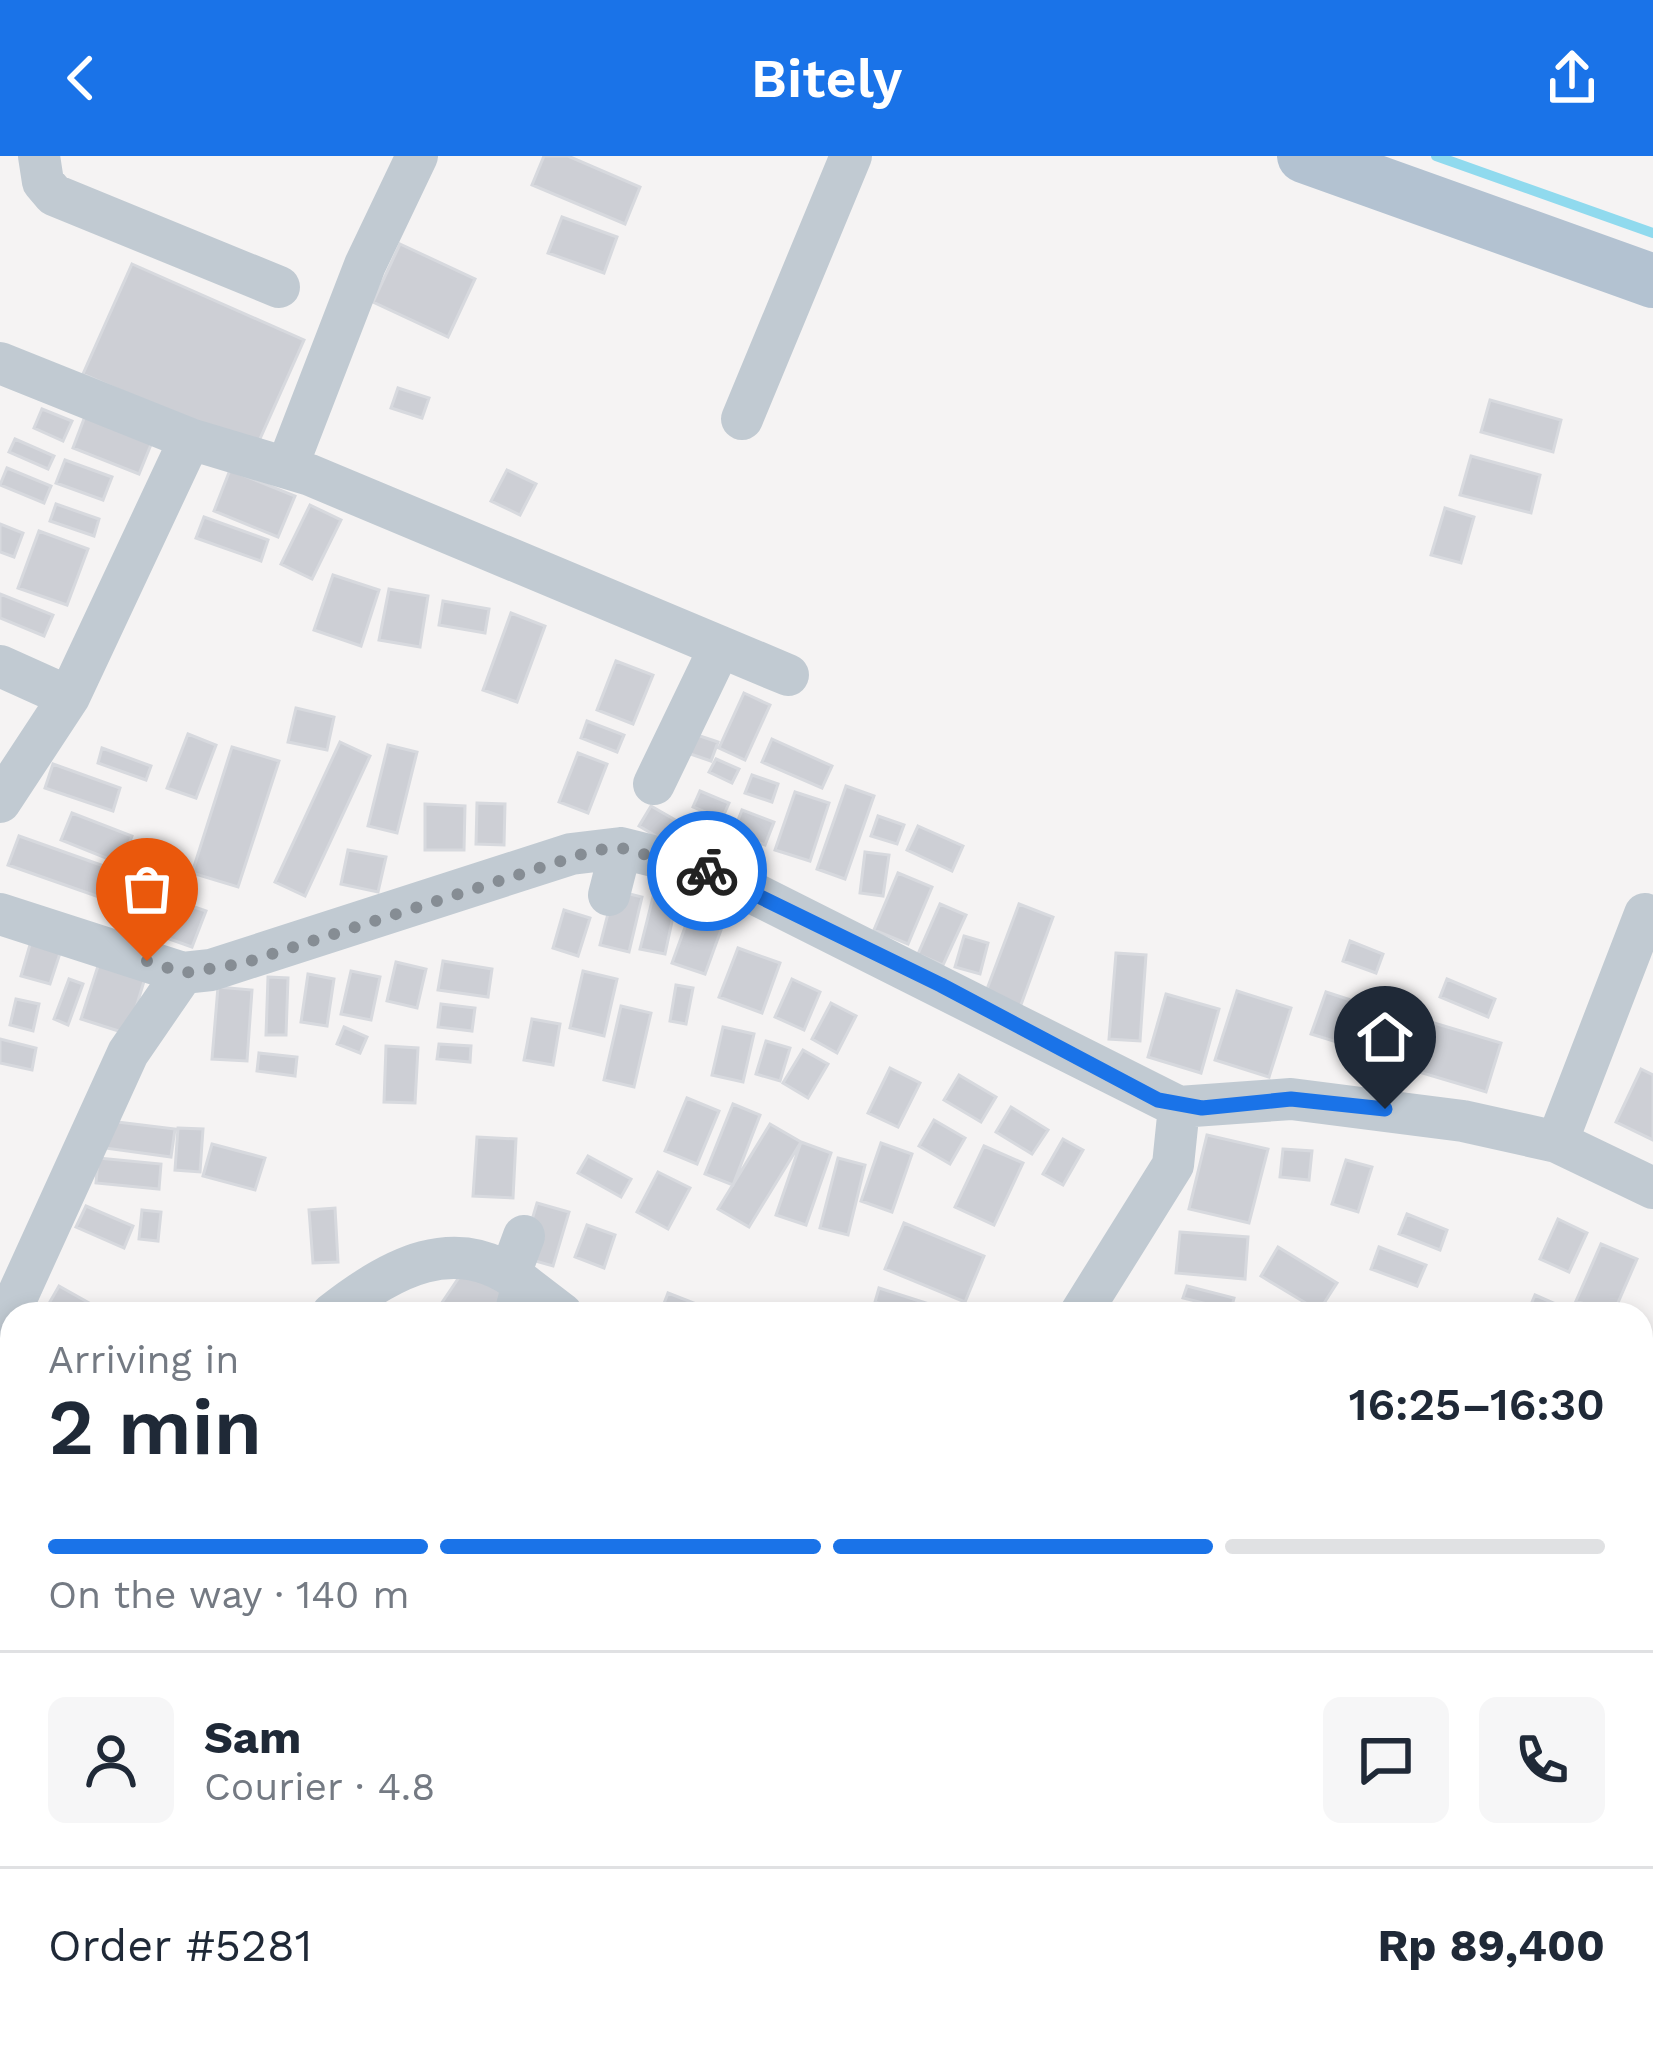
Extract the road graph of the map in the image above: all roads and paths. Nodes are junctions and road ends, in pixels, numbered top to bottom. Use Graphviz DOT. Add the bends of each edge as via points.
graph roads {
  1 [pos="39,156"];
  2 [pos="417,156"];
  3 [pos="850,156"];
  4 [pos="1326,160"];
  5 [pos="1653,281"];
  6 [pos="279,287"];
  7 [pos="0,363"];
  8 [pos="742,418"];
  9 [pos="190,440"];
  10 [pos="287,467"];
  11 [pos="721,646"];
  12 [pos="0,666"];
  13 [pos="788,675"];
  14 [pos="69,697"];
  15 [pos="654,784"];
  16 [pos="0,802"];
  17 [pos="621,848"];
  18 [pos="609,895"];
  19 [pos="0,914"];
  20 [pos="1645,914"];
  21 [pos="184,973"];
  22 [pos="1179,1107"];
  23 [pos="1557,1142"];
  24 [pos="1653,1188"];
  25 [pos="13,1273"];
  26 [pos="518,1277"];
  27 [pos="349,1302"];
  28 [pos="548,1302"];
  29 [pos="1087,1302"];
  1 -- 6 [label="street" via="54,195"];
  2 -- 10 [label="street"];
  3 -- 8 [label="street"];
  4 -- 5 [label="main road"];
  7 -- 9 [label="street"];
  9 -- 10 [label="street"];
  9 -- 14 [label="street"];
  10 -- 11 [label="street"];
  11 -- 13 [label="street"];
  11 -- 15 [label="street"];
  12 -- 14 [label="street"];
  14 -- 16 [label="street"];
  17 -- 18 [label="street"];
  17 -- 21 [label="street" via="572,854 244,963"];
  17 -- 22 [label="street" via="705,869"];
  19 -- 21 [label="street"];
  20 -- 23 [label="street"];
  21 -- 25 [label="street" via="128,1053"];
  22 -- 23 [label="street" via="1346,1103"];
  22 -- 29 [label="street" via="1173,1165"];
  23 -- 24 [label="street"];
  26 -- 27 [label="street" via="471,1259 429,1258 394,1269"];
  26 -- 28 [label="street"];
}
